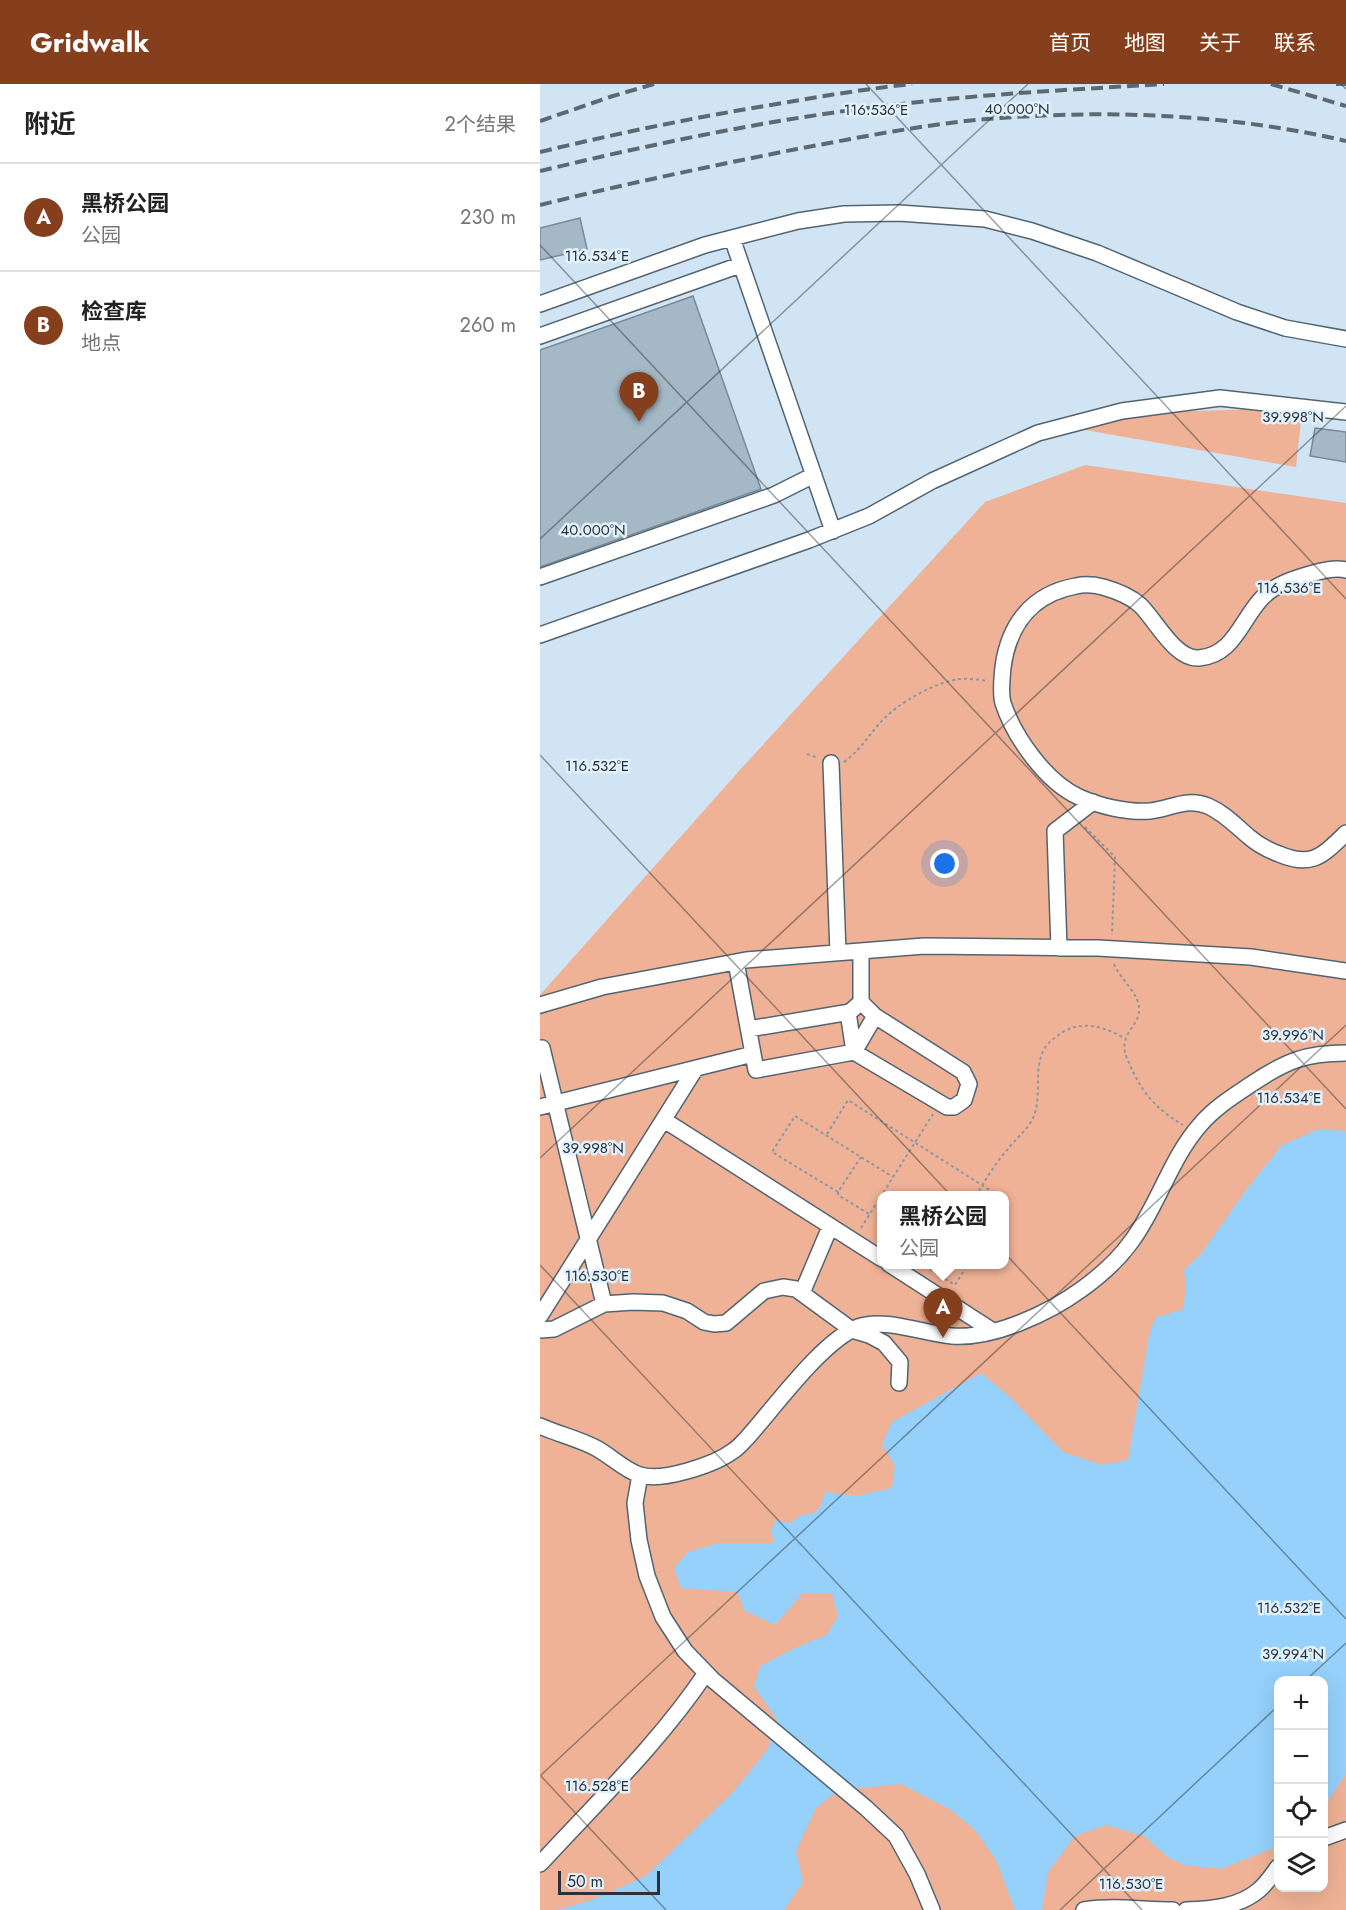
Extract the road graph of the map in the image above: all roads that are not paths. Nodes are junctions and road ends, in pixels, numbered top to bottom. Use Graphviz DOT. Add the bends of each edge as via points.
graph roads {
  1 [pos="732,238"];
  2 [pos="740,265"];
  3 [pos="540,304"];
  4 [pos="540,336"];
  5 [pos="1346,339"];
  6 [pos="1346,412"];
  7 [pos="814,476"];
  8 [pos="833,531"];
  9 [pos="1346,570"];
  10 [pos="540,577"];
  11 [pos="540,635"];
  12 [pos="831,763"];
  13 [pos="1093,802"];
  14 [pos="1346,833"];
  15 [pos="1059,948"];
  16 [pos="861,951"];
  17 [pos="838,953"];
  18 [pos="736,962"];
  19 [pos="1346,971"];
  20 [pos="861,1002"];
  21 [pos="540,1005"];
  22 [pos="848,1012"];
  23 [pos="875,1016"];
  24 [pos="749,1029"];
  25 [pos="540,1048"];
  26 [pos="854,1052"];
  27 [pos="1346,1053"];
  28 [pos="753,1054"];
  29 [pos="696,1068"];
  30 [pos="555,1103"];
  31 [pos="540,1107"];
  32 [pos="663,1120"];
  33 [pos="830,1227"];
  34 [pos="589,1239"];
  35 [pos="877,1257"];
  36 [pos="897,1269"];
  37 [pos="802,1293"];
  38 [pos="604,1304"];
  39 [pos="540,1316"];
  40 [pos="540,1330"];
  41 [pos="852,1330"];
  42 [pos="993,1331"];
  43 [pos="899,1383"];
  44 [pos="540,1426"];
  45 [pos="640,1475"];
  46 [pos="706,1673"];
  47 [pos="1346,1830"];
  48 [pos="1328,1836"];
  49 [pos="540,1864"];
  50 [pos="1274,1873"];
  51 [pos="933,1910"];
  52 [pos="1084,1910"];
  53 [pos="1173,1910"];
  54 [pos="1186,1910"];
  1 -- 2 [label="street"];
  1 -- 3 [label="street"];
  1 -- 5 [label="street" via="844,214 985,219 1097,253 1285,328"];
  2 -- 4 [label="street"];
  2 -- 7 [label="street"];
  6 -- 8 [label="street" via="1220,398 1122,411 1038,433"];
  7 -- 8 [label="street"];
  7 -- 10 [label="street" via="774,495"];
  8 -- 11 [label="street"];
  9 -- 13 [label="street" via="1322,571 1273,588 1253,608 1230,643 1220,652 1197,659 1170,643 1131,598 1096,585 1065,588 1024,614 1007,648 1002,702 1017,734 1056,782"];
  12 -- 17 [label="street"];
  13 -- 14 [label="street" via="1151,811 1179,803 1206,805 1270,850 1305,861 1318,857"];
  13 -- 15 [label="street" via="1055,831"];
  15 -- 16 [label="street" via="924,946"];
  15 -- 19 [label="street" via="1251,957"];
  16 -- 17 [label="street"];
  16 -- 20 [label="street"];
  17 -- 18 [label="street"];
  18 -- 21 [label="street" via="602,987"];
  18 -- 24 [label="street"];
  20 -- 22 [label="street"];
  20 -- 23 [label="street"];
  22 -- 24 [label="street"];
  22 -- 26 [label="street"];
  23 -- 26 [label="street"];
  23 -- 26 [label="street" via="963,1072 969,1084 964,1100 954,1107 940,1104"];
  24 -- 28 [label="street"];
  25 -- 30 [label="street"];
  26 -- 28 [label="street" via="756,1070"];
  27 -- 42 [label="street" via="1301,1057 1273,1070 1223,1104 1201,1122 1187,1141 1131,1242 1108,1267 1081,1290 1016,1324"];
  28 -- 29 [label="street"];
  29 -- 30 [label="street"];
  29 -- 32 [label="street"];
  30 -- 31 [label="street"];
  30 -- 34 [label="street"];
  32 -- 33 [label="street"];
  32 -- 34 [label="street"];
  33 -- 35 [label="street"];
  33 -- 37 [label="street"];
  34 -- 38 [label="street"];
  34 -- 39 [label="street"];
  36 -- 42 [label="street"];
  37 -- 38 [label="street" via="783,1287 764,1291 726,1323 714,1324 663,1303"];
  37 -- 41 [label="street"];
  38 -- 40 [label="street" via="554,1329"];
  41 -- 42 [label="street" via="878,1324 952,1336"];
  41 -- 43 [label="street" via="884,1343 893,1353 900,1362"];
  41 -- 45 [label="street" via="826,1349 733,1451 686,1470 652,1477"];
  44 -- 45 [label="street" via="594,1447"];
  45 -- 46 [label="street" via="635,1503 647,1576 663,1617 685,1651"];
  46 -- 49 [label="street" via="661,1733"];
  46 -- 51 [label="street" via="896,1836"];
  47 -- 48 [label="street"];
  50 -- 54 [label="street" via="1259,1890 1232,1904"];
  52 -- 53 [label="street"];
}
